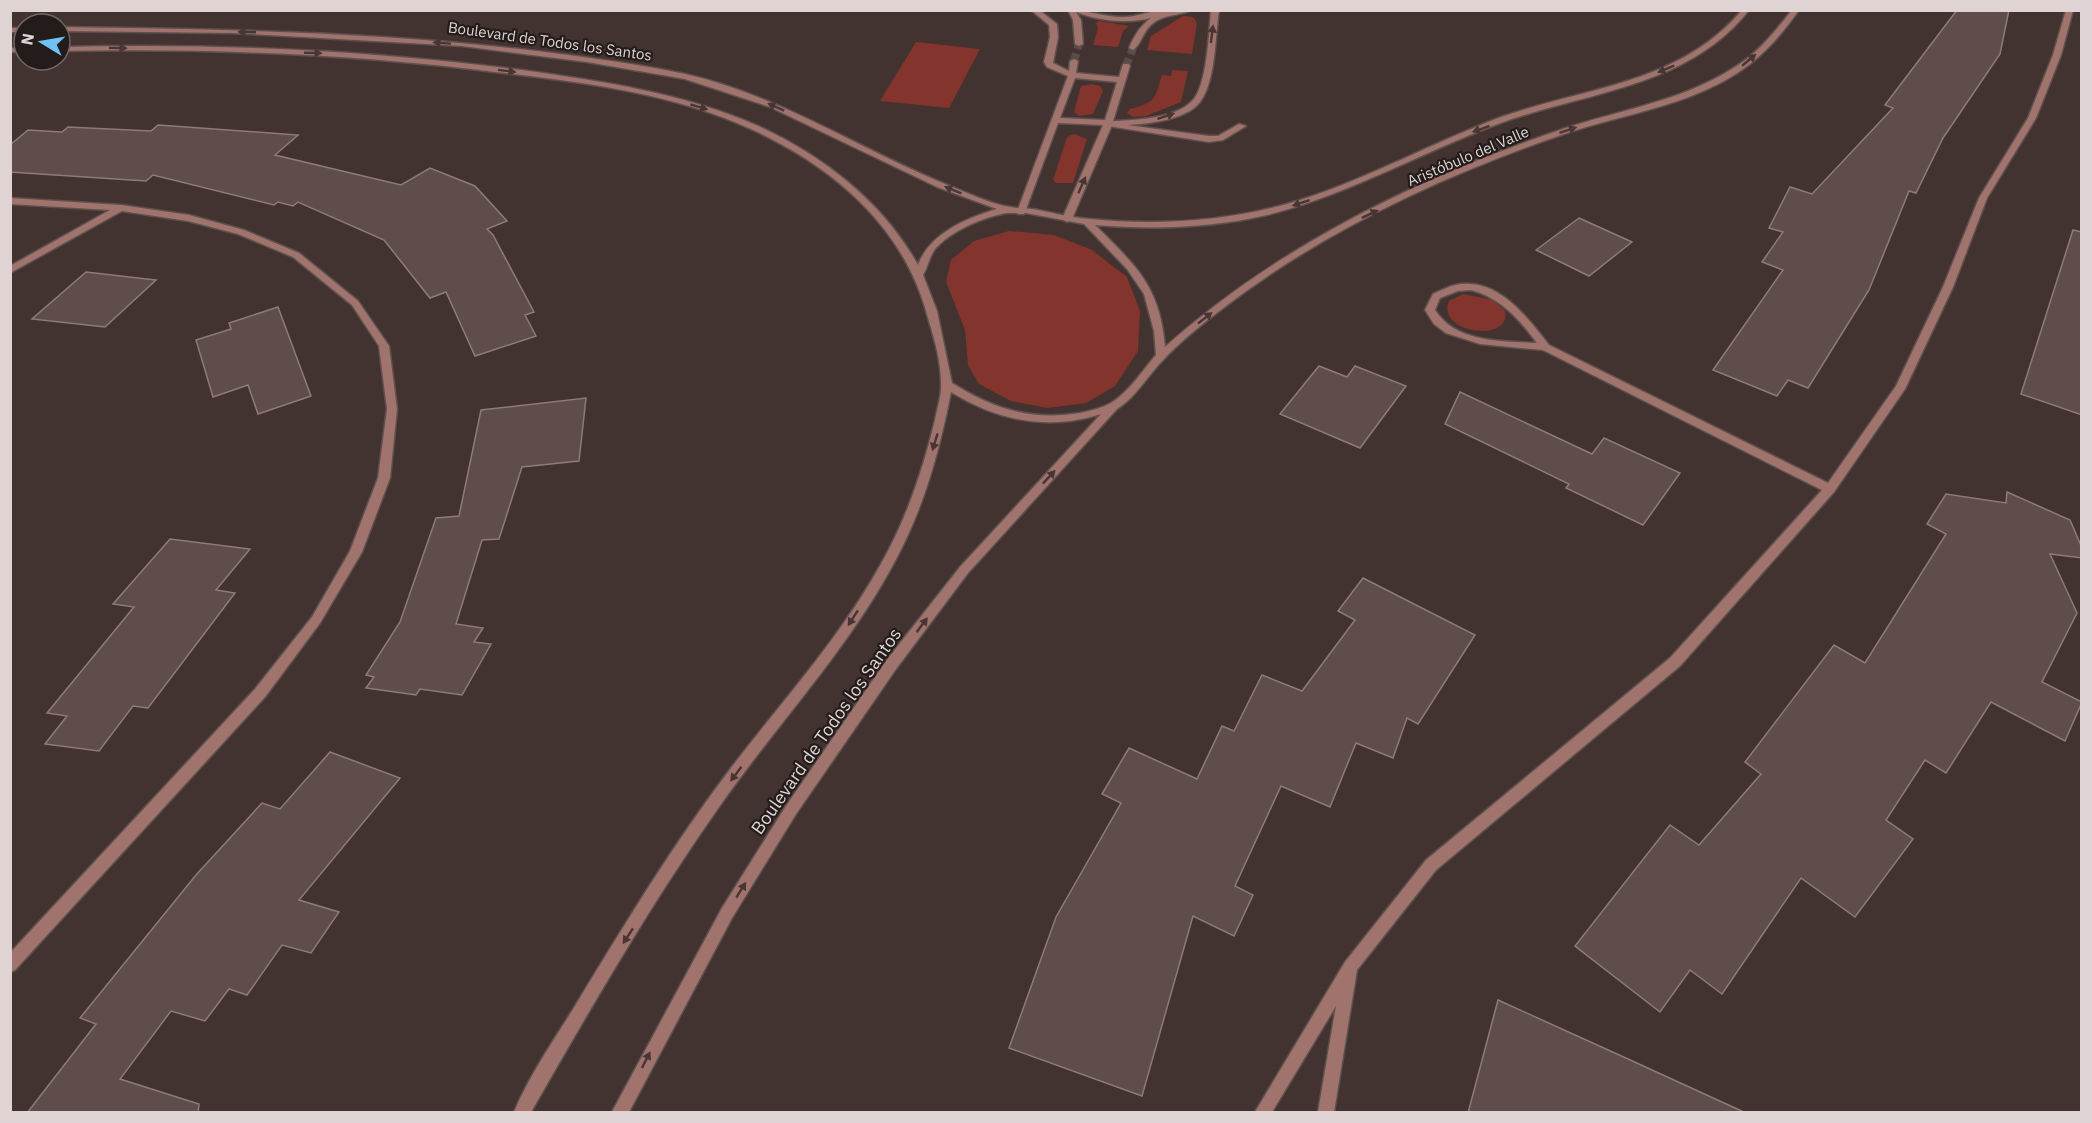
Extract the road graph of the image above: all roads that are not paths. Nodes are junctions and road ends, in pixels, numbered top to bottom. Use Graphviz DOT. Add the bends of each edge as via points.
graph roads {
  1 [pos="1071,10"];
  2 [pos="1076,10"];
  3 [pos="1167,10"];
  4 [pos="1189,10"];
  5 [pos="1215,10"];
  6 [pos="1746,10"];
  7 [pos="1796,10"];
  8 [pos="2070,10"];
  9 [pos="1042,12"];
  10 [pos="1158,14"];
  11 [pos="72,29"];
  12 [pos="1079,44"];
  13 [pos="1133,48"];
  14 [pos="72,49"];
  15 [pos="1074,61"];
  16 [pos="1126,66"];
  17 [pos="1072,75"];
  18 [pos="1122,80"];
  19 [pos="1056,120"];
  20 [pos="1108,124"];
  21 [pos="1242,126"];
  22 [pos="10,201"];
  23 [pos="122,208"];
  24 [pos="1008,210"];
  25 [pos="1021,212"];
  26 [pos="1067,219"];
  27 [pos="1087,222"];
  28 [pos="10,270"];
  29 [pos="920,273"];
  30 [pos="1545,347"];
  31 [pos="1161,356"];
  32 [pos="947,385"];
  33 [pos="1114,407"];
  34 [pos="1830,489"];
  35 [pos="10,965"];
  36 [pos="1350,968"];
  37 [pos="522,1113"];
  38 [pos="620,1113"];
  39 [pos="1263,1113"];
  40 [pos="1326,1113"];
  1 -- 12 [label="street" via="1077,20"];
  2 -- 10 [label="street" via="1121,19"];
  3 -- 10 [label="street"];
  4 -- 10 [label="street"];
  20 -- 5 [label="street, one-way" via="1151,121 1193,106 1200,97 1207,68"];
  6 -- 27 [label="street, Aristóbulo del Valle, one-way" via="1724,37 1691,58 1642,79 1534,109 1466,134 1330,194 1281,210 1179,223"];
  31 -- 7 [label="street, Aristóbulo del Valle, one-way" via="1246,287 1358,220 1488,160 1722,79 1759,52"];
  8 -- 34 [label="street" via="2032,118 1983,198 1948,287 1901,387"];
  9 -- 17 [label="street" via="1053,24 1048,62"];
  10 -- 13 [label="street" via="1138,33"];
  24 -- 11 [label="street, Boulevard de Todos los Santos, one-way" via="940,185 773,105 674,75 473,46 358,37"];
  14 -- 29 [label="street, Boulevard de Todos los Santos, one-way" via="230,50 426,62 548,76 672,100 736,120 811,158 871,206"];
  15 -- 17 [label="street"];
  16 -- 18 [label="street"];
  17 -- 18 [label="street"];
  17 -- 19 [label="street"];
  18 -- 20 [label="street"];
  19 -- 20 [label="street"];
  19 -- 25 [label="street"];
  20 -- 21 [label="street" via="1209,139 1220,138"];
  26 -- 20 [label="street, one-way"];
  22 -- 23 [label="street"];
  23 -- 28 [label="street"];
  23 -- 35 [label="street" via="189,218 241,232 296,255 355,303 384,346 392,409 384,478 356,552 316,620 260,693"];
  24 -- 25 [label="street, Boulevard de Todos los Santos"];
  24 -- 29 [label="street" via="968,224 933,247"];
  25 -- 26 [label="street, Boulevard de Todos los Santos"];
  26 -- 27 [label="street, Aristóbulo del Valle"];
  27 -- 31 [label="street" via="1135,271 1151,294 1160,322"];
  29 -- 32 [label="street, Boulevard de Todos los Santos" via="929,296"];
  30 -- 30 [label="street" via="1514,308 1486,290 1456,288 1436,296 1432,302 1434,320 1452,333"];
  30 -- 34 [label="street"];
  31 -- 33 [label="street, Aristóbulo del Valle"];
  32 -- 33 [label="street" via="992,412 1027,419 1079,418"];
  32 -- 37 [label="street, one-way" via="939,432 917,501 889,561 849,624 714,803 585,1003"];
  38 -- 33 [label="street, Boulevard de Todos los Santos, one-way" via="727,913 885,675 964,570"];
  34 -- 36 [label="street" via="1675,662 1431,865"];
  36 -- 39 [label="street"];
  36 -- 40 [label="street"];
}
